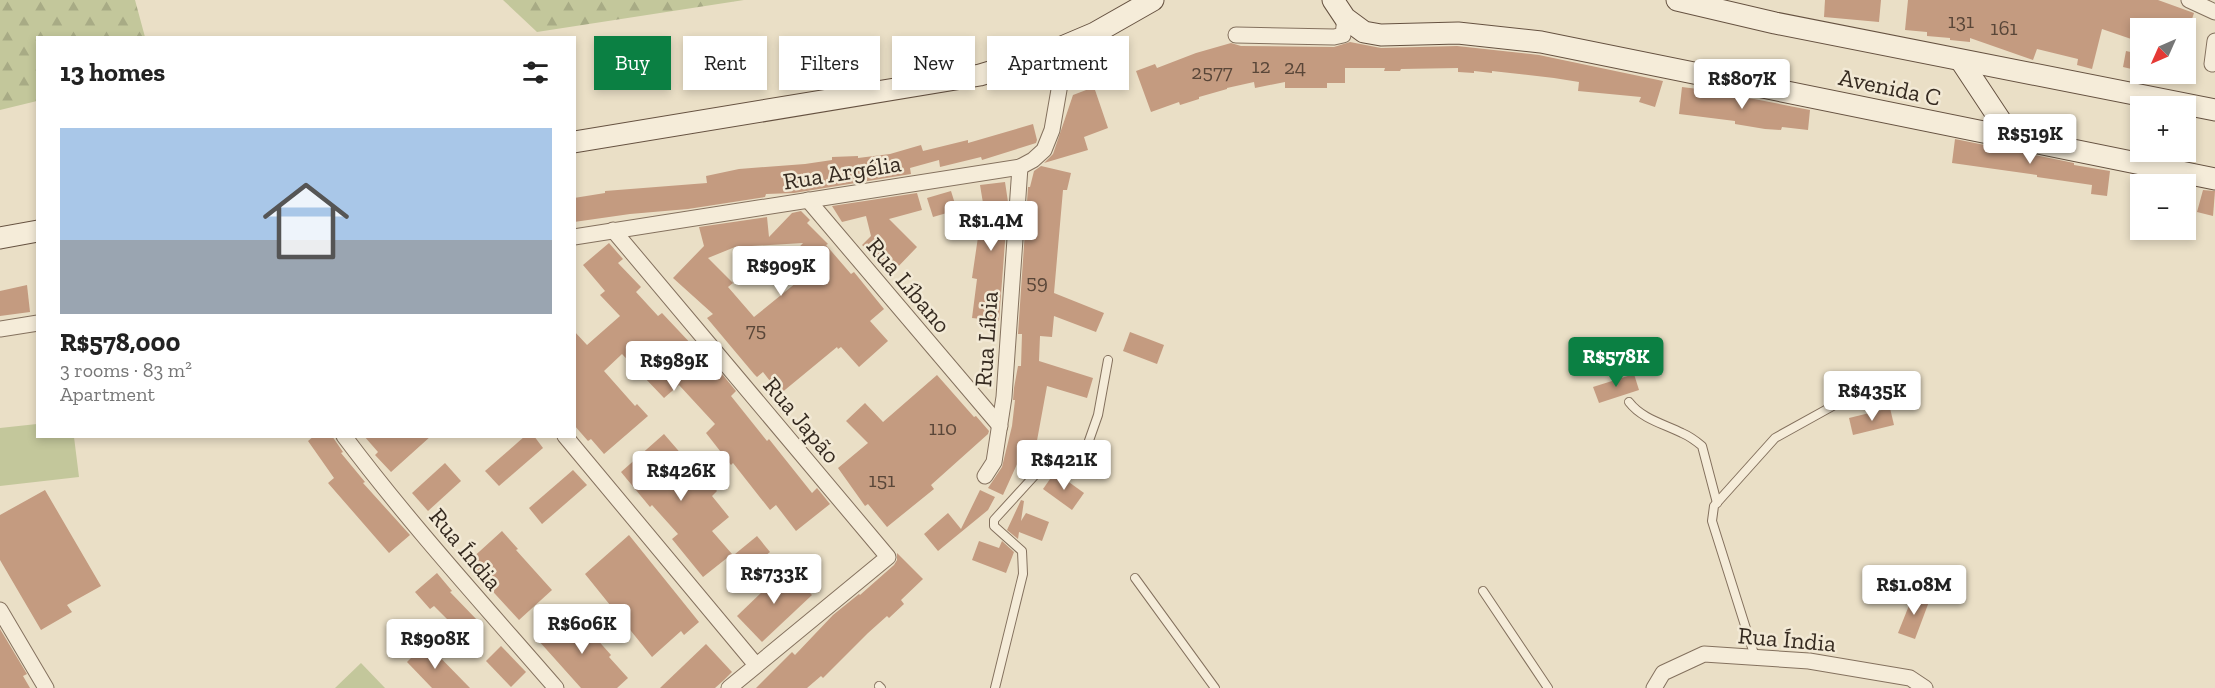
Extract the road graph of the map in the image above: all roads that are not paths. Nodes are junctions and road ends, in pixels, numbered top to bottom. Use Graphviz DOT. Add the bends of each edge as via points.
graph roads {
  1 [pos="1153,0"];
  2 [pos="1333,0"];
  3 [pos="1677,0"];
  4 [pos="2189,0"];
  5 [pos="2215,12"];
  6 [pos="1345,18"];
  7 [pos="1095,33"];
  8 [pos="1236,35"];
  9 [pos="1088,36"];
  10 [pos="1093,36"];
  11 [pos="2215,41"];
  12 [pos="1960,61"];
  13 [pos="2212,64"];
  14 [pos="987,73"];
  15 [pos="1059,90"];
  16 [pos="2215,110"];
  17 [pos="2012,138"];
  18 [pos="576,142"];
  19 [pos="1020,167"];
  20 [pos="2215,179"];
  21 [pos="808,200"];
  22 [pos="613,230"];
  23 [pos="36,231"];
  24 [pos="0,237"];
  25 [pos="576,237"];
  26 [pos="36,323"];
  27 [pos="0,329"];
  28 [pos="1108,360"];
  29 [pos="1854,386"];
  30 [pos="1629,402"];
  31 [pos="1000,426"];
  32 [pos="345,438"];
  33 [pos="567,438"];
  34 [pos="985,476"];
  35 [pos="1717,503"];
  36 [pos="1134,578"];
  37 [pos="1483,591"];
  38 [pos="0,610"];
  39 [pos="1755,657"];
  40 [pos="756,665"];
  41 [pos="46,688"];
  42 [pos="556,688"];
  43 [pos="729,688"];
  44 [pos="995,688"];
  45 [pos="1215,688"];
  46 [pos="1548,688"];
  47 [pos="1654,688"];
  48 [pos="1925,688"];
  1 -- 7 [label="main road"];
  2 -- 6 [label="main road, Avenida C"];
  3 -- 12 [label="main road, Avenida C"];
  4 -- 5 [label="street"];
  6 -- 8 [label="street" via="1343,35 1334,37"];
  6 -- 17 [label="main road, Avenida C" via="1365,32 1381,35 1458,33 1541,42"];
  7 -- 9 [label="main road"];
  7 -- 10 [label="street, Rua Argélia"];
  11 -- 13 [label="street"];
  12 -- 16 [label="main road, Avenida C"];
  12 -- 17 [label="main road"];
  14 -- 18 [label="main road"];
  15 -- 19 [label="street, Rua Argélia" via="1044,150"];
  17 -- 20 [label="main road, Avenida C"];
  19 -- 21 [label="street, Rua Argélia"];
  19 -- 31 [label="street, Rua Líbia"];
  21 -- 22 [label="street, Rua Argélia"];
  21 -- 31 [label="street, Rua Líbano"];
  22 -- 25 [label="street, Rua Argélia"];
  22 -- 40 [label="street, Rua Japão" via="888,557"];
  23 -- 24 [label="main road"];
  26 -- 27 [label="street"];
  28 -- 44 [label="lane" via="1098,415 1079,469 1073,472 1046,463 994,520 994,526 1022,551 1023,574"];
  29 -- 35 [label="lane" via="1840,402 1775,438"];
  30 -- 35 [label="lane" via="1658,423 1702,446"];
  31 -- 34 [label="street, Rua Líbia" via="994,462"];
  32 -- 42 [label="street, Rua Índia"];
  33 -- 40 [label="street"];
  35 -- 39 [label="lane" via="1712,522"];
  36 -- 45 [label="lane"];
  37 -- 46 [label="lane"];
  38 -- 41 [label="street"];
  39 -- 47 [label="street, Rua Índia" via="1704,654 1663,673"];
  39 -- 48 [label="street, Rua Índia" via="1809,661 1910,678"];
  40 -- 43 [label="street"];
}
